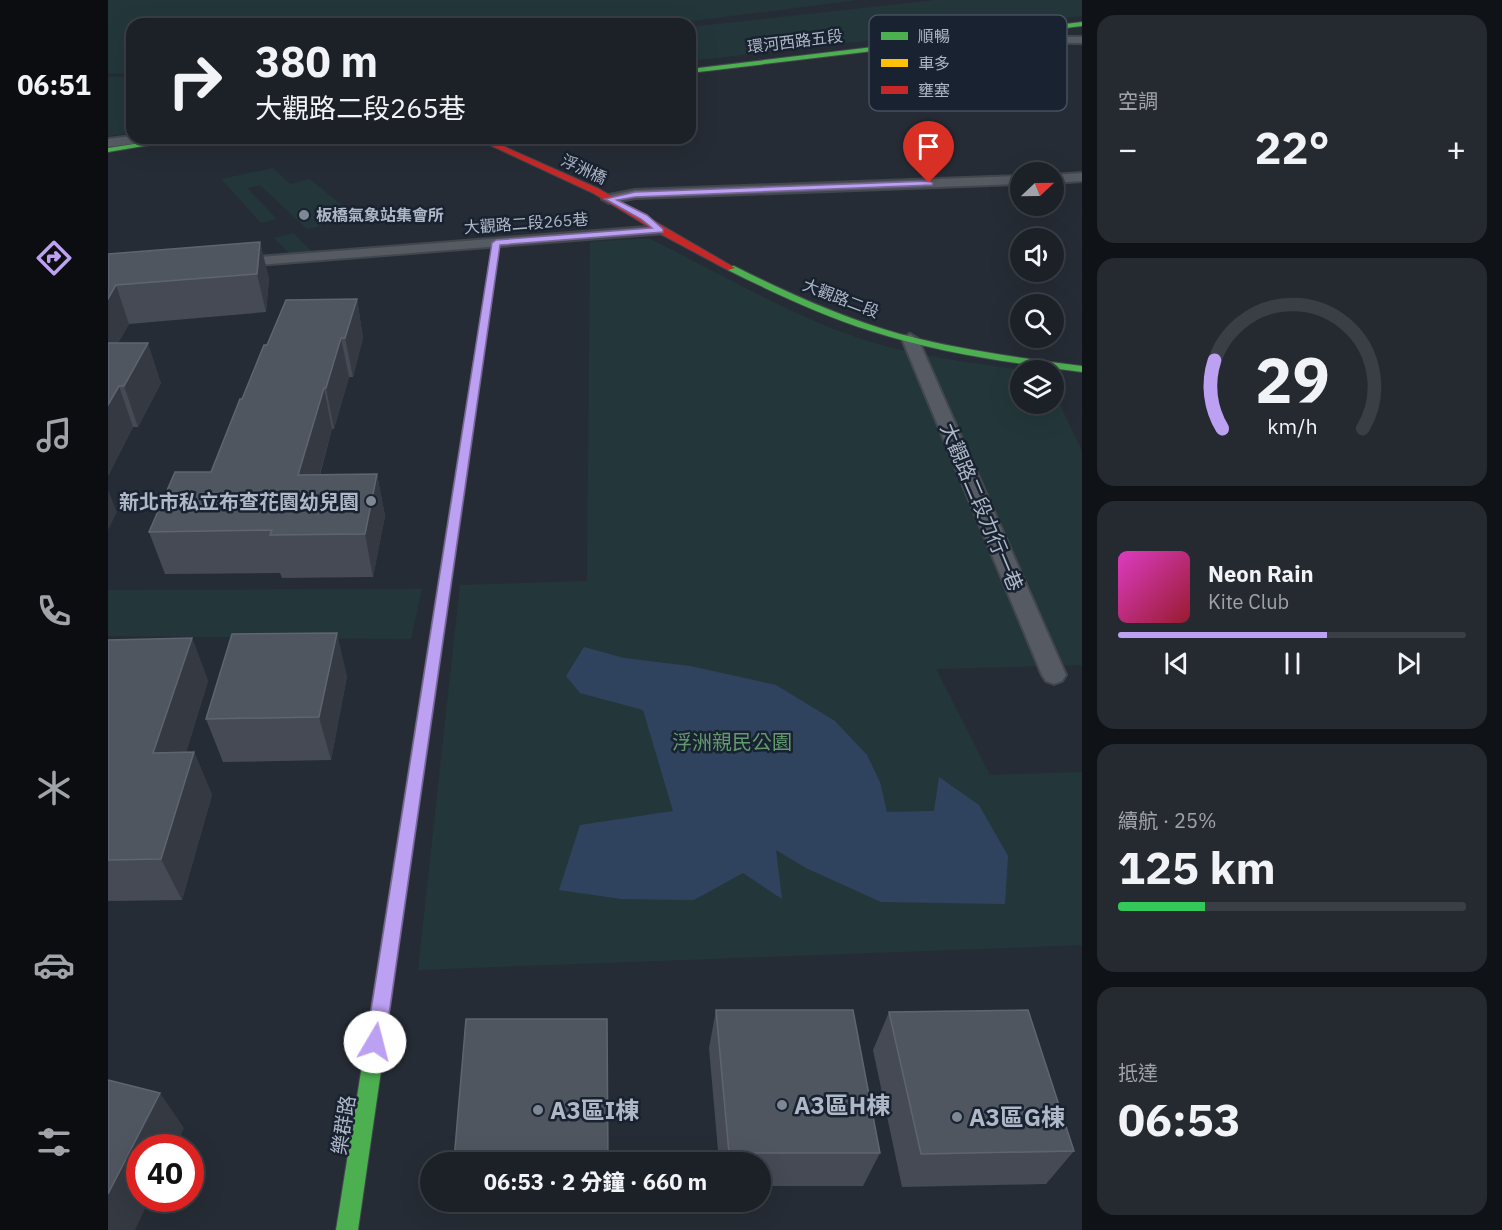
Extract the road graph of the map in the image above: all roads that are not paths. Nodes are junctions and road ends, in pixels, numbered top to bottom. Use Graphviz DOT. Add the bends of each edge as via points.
graph roads {
  1 [pos="1082,24"];
  2 [pos="1067,26"];
  3 [pos="1067,40"];
  4 [pos="1082,40"];
  5 [pos="869,49"];
  6 [pos="696,70"];
  7 [pos="126,143"];
  8 [pos="128,144"];
  9 [pos="134,144"];
  10 [pos="473,144"];
  11 [pos="492,144"];
  12 [pos="499,144"];
  13 [pos="515,144"];
  14 [pos="108,147"];
  15 [pos="529,161"];
  16 [pos="1082,177"];
  17 [pos="1064,178"];
  18 [pos="1010,180"];
  19 [pos="609,199"];
  20 [pos="660,230"];
  21 [pos="496,243"];
  22 [pos="223,264"];
  23 [pos="910,339"];
  24 [pos="1082,369"];
  25 [pos="1054,675"];
  26 [pos="347,1230"];
  1 -- 2 [label="street, 環河西路五段"];
  3 -- 4 [label="street"];
  5 -- 6 [label="street, 環河西路五段"];
  7 -- 14 [label="street"];
  8 -- 14 [label="street"];
  9 -- 14 [label="street"];
  10 -- 19 [label="street" via="575,195"];
  11 -- 15 [label="street, 浮洲橋"];
  12 -- 15 [label="street"];
  13 -- 19 [label="street" via="604,188"];
  15 -- 19 [label="street, 浮洲橋"];
  16 -- 17 [label="street"];
  18 -- 19 [label="street"];
  19 -- 20 [label="street, 大觀路二段"];
  20 -- 21 [label="street, 大觀路二段265巷"];
  20 -- 23 [label="street, 大觀路二段" via="777,292"];
  21 -- 22 [label="street, 大觀路二段265巷"];
  21 -- 26 [label="street, 樂群路"];
  23 -- 24 [label="street, 大觀路二段" via="994,357"];
  23 -- 25 [label="street, 大觀路二段力行一巷"];
}
